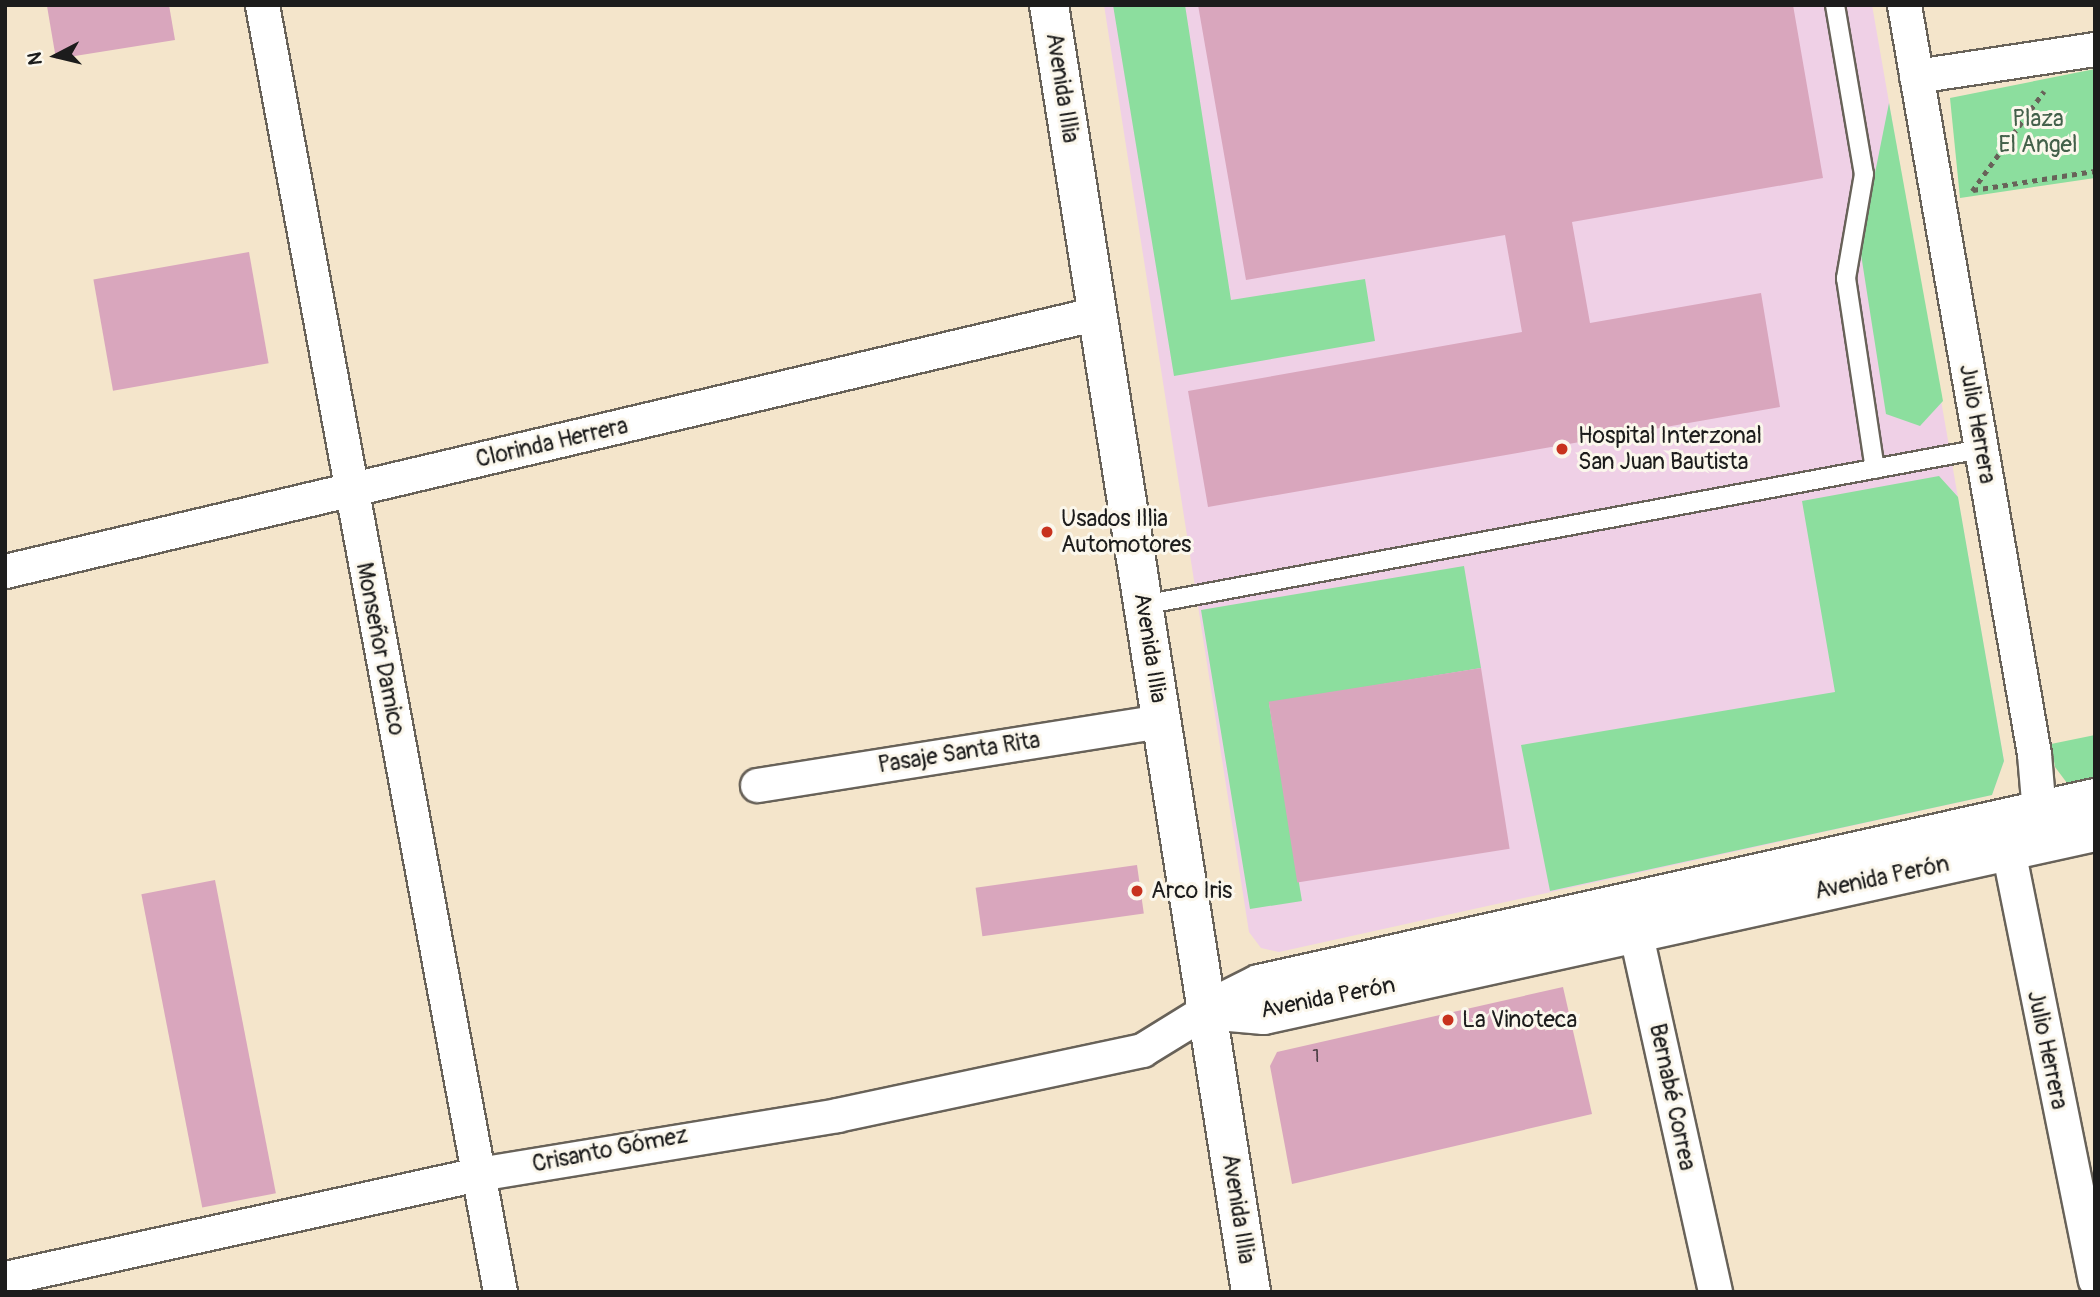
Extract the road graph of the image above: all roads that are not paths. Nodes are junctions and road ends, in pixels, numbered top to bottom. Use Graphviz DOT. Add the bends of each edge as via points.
graph roads {
  1 [pos="262,5"];
  2 [pos="1049,5"];
  3 [pos="1835,5"];
  4 [pos="1904,5"];
  5 [pos="2083,50"];
  6 [pos="1916,76"];
  7 [pos="1098,313"];
  8 [pos="1981,449"];
  9 [pos="1875,469"];
  10 [pos="350,491"];
  11 [pos="5,572"];
  12 [pos="1143,604"];
  13 [pos="1162,721"];
  14 [pos="757,785"];
  15 [pos="2095,798"];
  16 [pos="2023,831"];
  17 [pos="2095,832"];
  18 [pos="1632,917"];
  19 [pos="1208,1010"];
  20 [pos="478,1174"];
  21 [pos="5,1278"];
  22 [pos="2095,1280"];
  23 [pos="500,1292"];
  24 [pos="1251,1292"];
  25 [pos="1715,1292"];
  1 -- 10 [label="street, Monseñor Damico"];
  2 -- 7 [label="main road, Avenida Illia"];
  3 -- 9 [label="lane" via="1864,174 1846,278"];
  4 -- 6 [label="street, Julio Herrera"];
  5 -- 6 [label="street"];
  6 -- 8 [label="street, Julio Herrera"];
  7 -- 10 [label="street, Clorinda Herrera"];
  7 -- 12 [label="main road, Avenida Illia"];
  8 -- 9 [label="lane"];
  8 -- 16 [label="street, Julio Herrera"];
  9 -- 12 [label="lane"];
  10 -- 11 [label="street, Clorinda Herrera"];
  10 -- 20 [label="street, Monseñor Damico"];
  12 -- 13 [label="main road, Avenida Illia"];
  13 -- 14 [label="street, Pasaje Santa Rita"];
  13 -- 19 [label="main road, Avenida Illia"];
  15 -- 16 [label="main road, Avenida Perón"];
  16 -- 17 [label="main road, Avenida Perón"];
  16 -- 18 [label="main road, Avenida Perón"];
  16 -- 22 [label="street, Julio Herrera"];
  18 -- 19 [label="main road, Avenida Perón" via="1264,1015"];
  18 -- 25 [label="street, Bernabé Correa"];
  19 -- 20 [label="street, Crisanto Gómez" via="1142,1050 837,1115"];
  19 -- 24 [label="main road, Avenida Illia"];
  20 -- 21 [label="street, Crisanto Gómez"];
  20 -- 23 [label="street, Monseñor Damico"];
}
